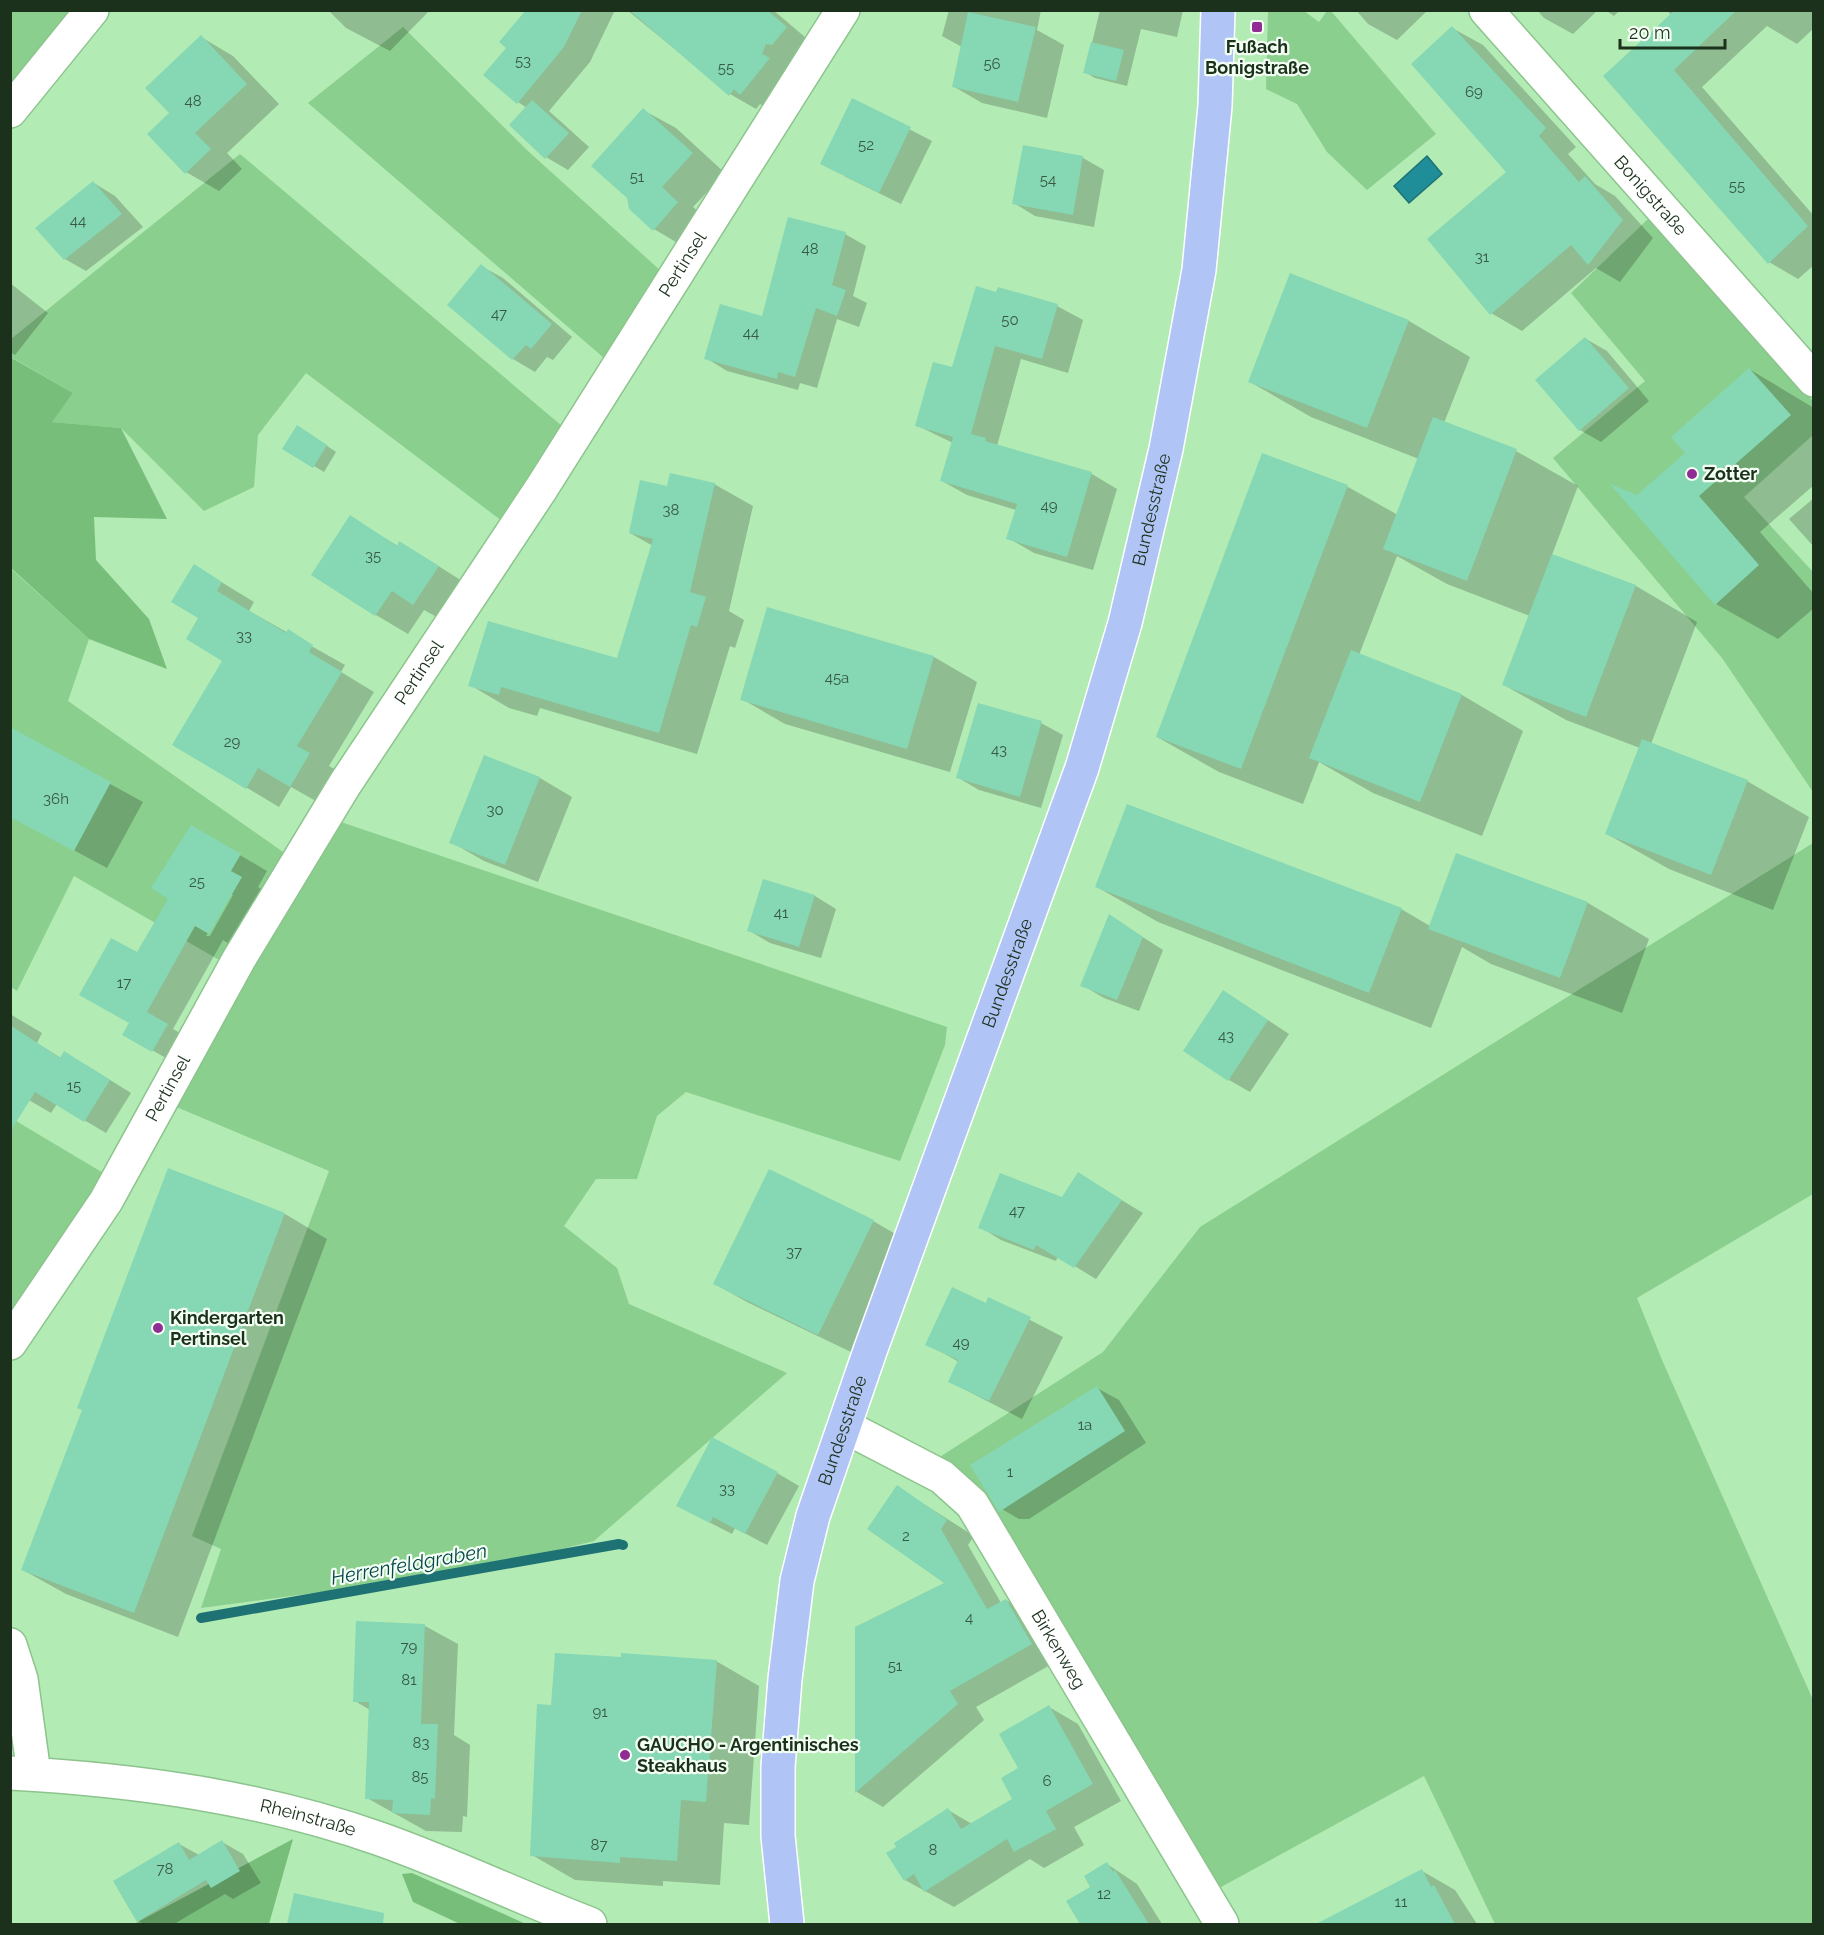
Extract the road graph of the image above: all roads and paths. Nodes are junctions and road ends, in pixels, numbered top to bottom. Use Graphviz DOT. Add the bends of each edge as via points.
graph roads {
  1 [pos="92,10"];
  2 [pos="843,10"];
  3 [pos="1218,10"];
  4 [pos="1486,10"];
  5 [pos="10,111"];
  6 [pos="1814,380"];
  7 [pos="10,1343"];
  8 [pos="844,1426"];
  9 [pos="10,1645"];
  10 [pos="22,1774"];
  11 [pos="590,1924"];
  12 [pos="787,1924"];
  13 [pos="1222,1924"];
  1 -- 5 [label="street"];
  2 -- 7 [label="street, Pertinsel" via="541,489 345,784 239,958 105,1201"];
  3 -- 8 [label="main road, Bundesstraße" via="1215,106 1199,270 1166,448 1125,623 1078,779"];
  4 -- 6 [label="street, Bonigstraße"];
  8 -- 12 [label="main road, Bundesstraße" via="813,1516 797,1581 789,1641 778,1778 778,1836"];
  8 -- 13 [label="street, Birkenweg" via="942,1477 972,1504"];
  9 -- 10 [label="street" via="21,1679"];
  10 -- 11 [label="street, Rheinstraße" via="179,1788 280,1809 378,1838"];
}
